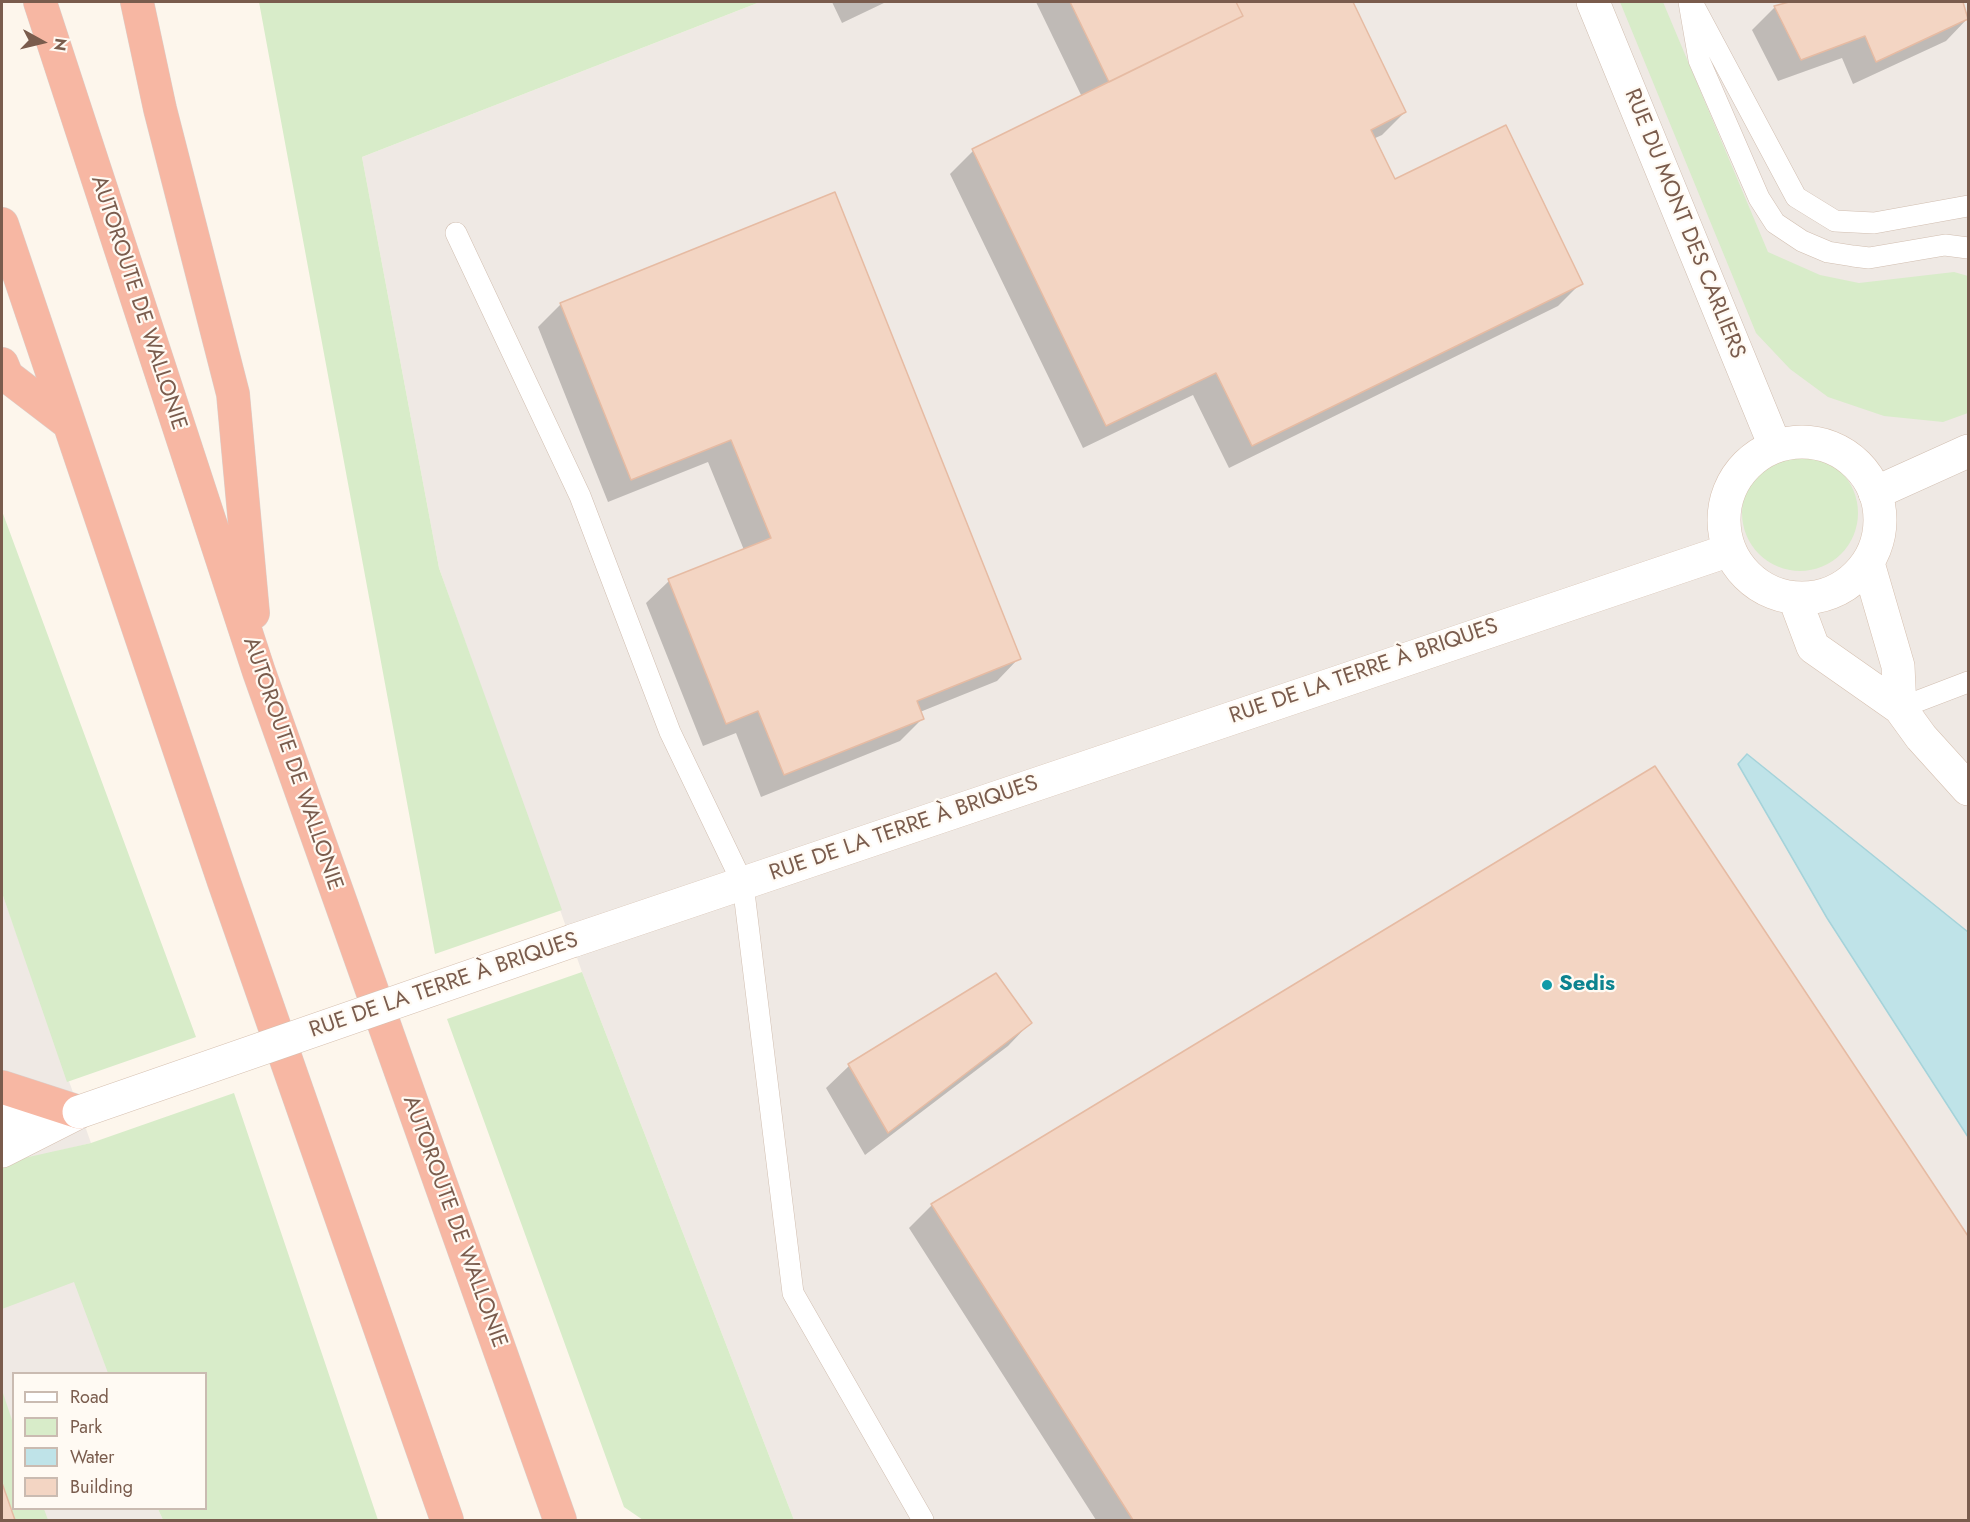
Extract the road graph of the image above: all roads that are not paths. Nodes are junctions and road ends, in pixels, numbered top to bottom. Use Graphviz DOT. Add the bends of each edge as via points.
graph roads {
  1 [pos="40,2"];
  2 [pos="137,2"];
  3 [pos="1593,2"];
  4 [pos="1691,2"];
  5 [pos="1968,206"];
  6 [pos="2,224"];
  7 [pos="456,233"];
  8 [pos="1968,248"];
  9 [pos="2,364"];
  10 [pos="67,422"];
  11 [pos="1775,446"];
  12 [pos="1968,451"];
  13 [pos="1875,493"];
  14 [pos="1730,550"];
  15 [pos="1868,563"];
  16 [pos="1795,599"];
  17 [pos="259,672"];
  18 [pos="1968,682"];
  19 [pos="1900,708"];
  20 [pos="1968,789"];
  21 [pos="743,884"];
  22 [pos="2,1087"];
  23 [pos="79,1112"];
  24 [pos="2,1117"];
  25 [pos="2,1151"];
  26 [pos="447,1521"];
  27 [pos="560,1521"];
  28 [pos="923,1521"];
  1 -- 17 [label="highway, AUTOROUTE DE WALLONIE"];
  2 -- 17 [label="highway" via="160,109 233,394"];
  3 -- 11 [label="main road, RUE DU MONT DES CARLIERS"];
  4 -- 5 [label="lane" via="1796,197 1835,221 1864,222"];
  4 -- 8 [label="lane" via="1699,60 1759,198 1774,223 1828,252 1853,256 1869,258 1945,245"];
  6 -- 10 [label="highway"];
  7 -- 21 [label="lane" via="580,496 670,732"];
  9 -- 10 [label="highway" via="7,376"];
  10 -- 26 [label="highway"];
  11 -- 13 [label="main road" via="1794,440 1817,443 1866,473"];
  11 -- 14 [label="main road" via="1756,456 1737,476 1725,503 1723,530"];
  12 -- 13 [label="main road"];
  13 -- 15 [label="main road" via="1880,519 1878,541"];
  14 -- 16 [label="main road" via="1740,570 1768,592"];
  14 -- 21 [label="main road, RUE DE LA TERRE À BRIQUES"];
  15 -- 16 [label="main road" via="1849,584 1824,596"];
  15 -- 19 [label="main road" via="1898,666"];
  16 -- 19 [label="main road" via="1813,647"];
  17 -- 27 [label="highway, AUTOROUTE DE WALLONIE"];
  18 -- 19 [label="lane"];
  19 -- 20 [label="main road"];
  21 -- 23 [label="main road, RUE DE LA TERRE À BRIQUES, bridge"];
  21 -- 28 [label="lane" via="793,1293"];
  22 -- 23 [label="highway"];
  23 -- 24 [label="main road, RUE DE LA TERRE À BRIQUES"];
  23 -- 25 [label="main road, RUE DE LA TERRE À BRIQUES"];
}
